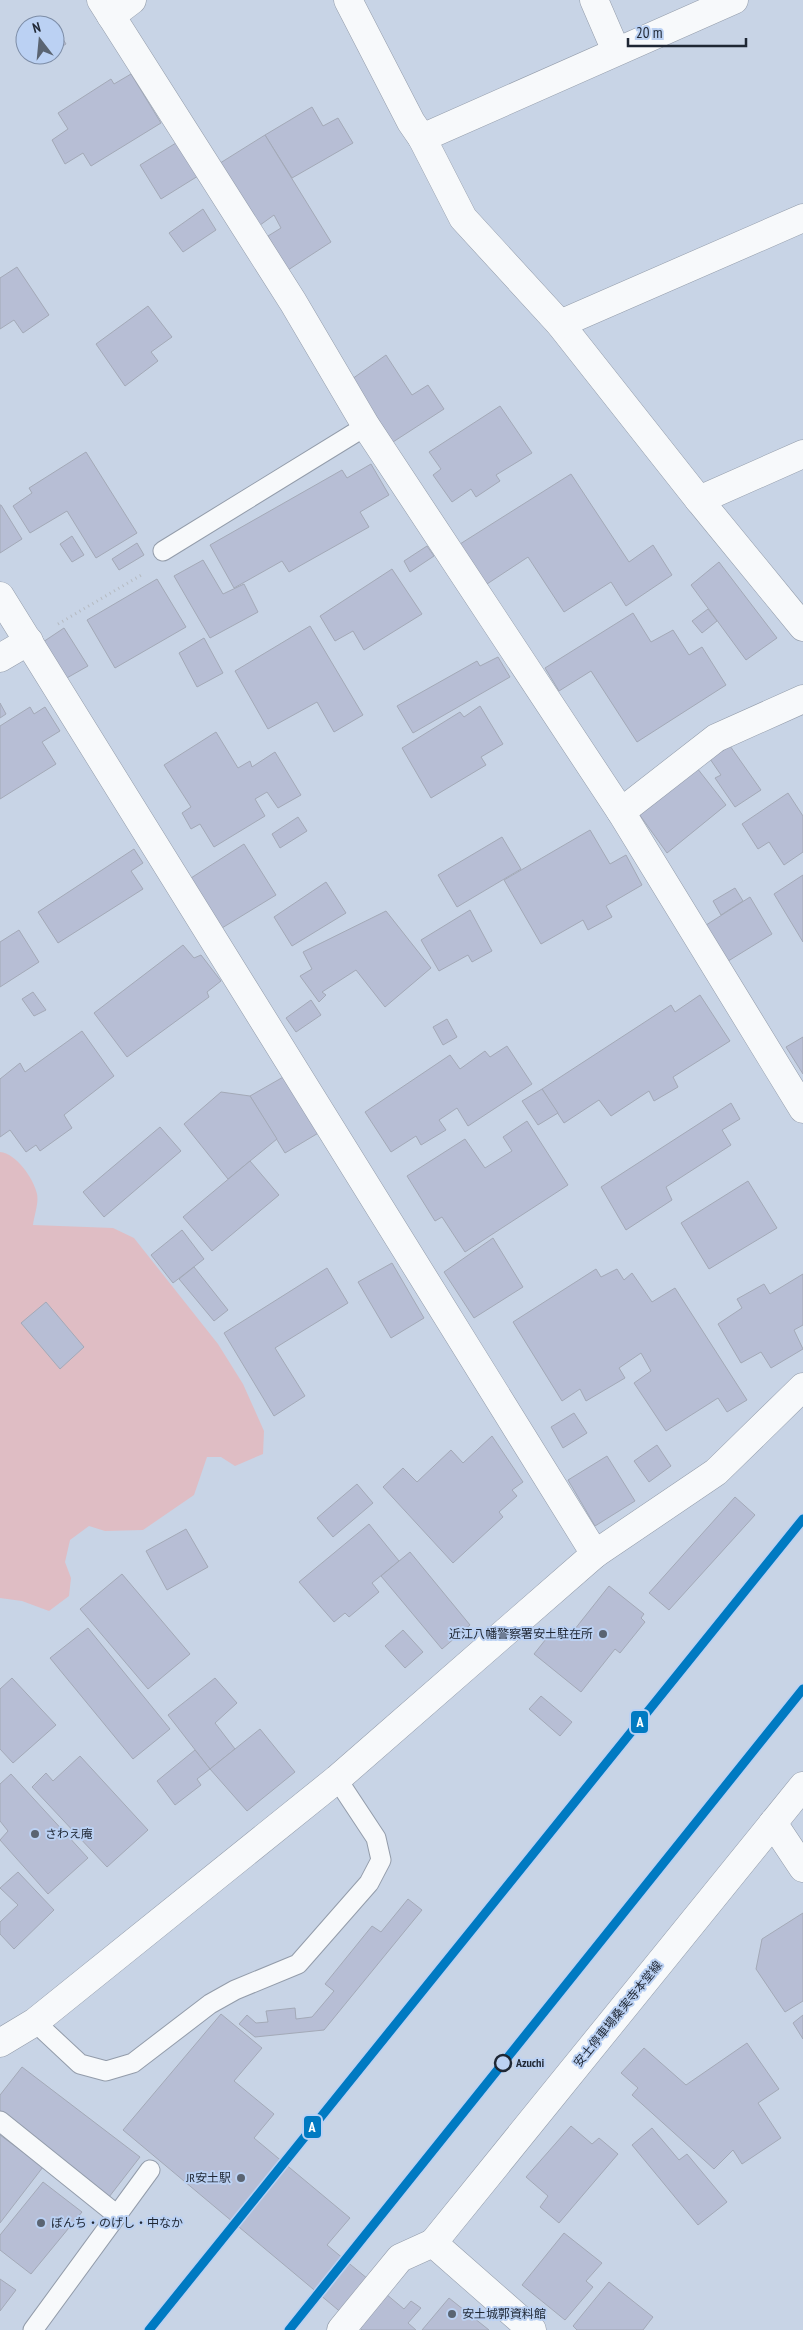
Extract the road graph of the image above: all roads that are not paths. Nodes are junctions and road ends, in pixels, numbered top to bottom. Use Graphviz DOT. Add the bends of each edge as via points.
graph roads {
  1 [pos="132,0"];
  2 [pos="348,0"];
  3 [pos="594,0"];
  4 [pos="734,0"];
  5 [pos="106,8"];
  6 [pos="616,51"];
  7 [pos="422,138"];
  8 [pos="803,218"];
  9 [pos="560,324"];
  10 [pos="366,426"];
  11 [pos="803,454"];
  12 [pos="699,500"];
  13 [pos="163,551"];
  14 [pos="0,596"];
  15 [pos="803,627"];
  16 [pos="29,641"];
  17 [pos="0,658"];
  18 [pos="803,700"];
  19 [pos="621,812"];
  20 [pos="803,1109"];
  21 [pos="803,1387"];
  22 [pos="595,1554"];
  23 [pos="337,1780"];
  24 [pos="803,1786"];
  25 [pos="773,1822"];
  26 [pos="803,1868"];
  27 [pos="34,2022"];
  28 [pos="0,2043"];
  29 [pos="0,2121"];
  30 [pos="150,2170"];
  31 [pos="117,2215"];
  32 [pos="433,2243"];
  33 [pos="33,2330"];
  34 [pos="341,2330"];
  35 [pos="532,2330"];
  1 -- 5 [label="street"];
  2 -- 7 [label="street"];
  3 -- 6 [label="street"];
  4 -- 6 [label="street"];
  5 -- 10 [label="street" via="293,302"];
  6 -- 7 [label="street"];
  7 -- 9 [label="street" via="462,218"];
  8 -- 9 [label="street"];
  9 -- 12 [label="street"];
  10 -- 13 [label="lane"];
  10 -- 19 [label="street"];
  11 -- 12 [label="street"];
  12 -- 15 [label="street"];
  14 -- 16 [label="street"];
  16 -- 17 [label="street"];
  16 -- 22 [label="street"];
  18 -- 19 [label="street" via="716,738"];
  19 -- 20 [label="street"];
  21 -- 22 [label="street" via="716,1472"];
  22 -- 23 [label="street"];
  23 -- 27 [label="street"];
  23 -- 27 [label="lane" via="376,1838 381,1860 369,1883 298,1964 235,1990 210,2004 132,2064 106,2071 80,2064"];
  24 -- 25 [label="street, 安土停車場桑実寺本堂線"];
  25 -- 26 [label="street"];
  25 -- 32 [label="street, 安土停車場桑実寺本堂線"];
  27 -- 28 [label="street"];
  29 -- 31 [label="lane"];
  30 -- 31 [label="lane"];
  31 -- 33 [label="lane"];
  32 -- 34 [label="street" via="400,2258"];
  32 -- 35 [label="street"];
}
